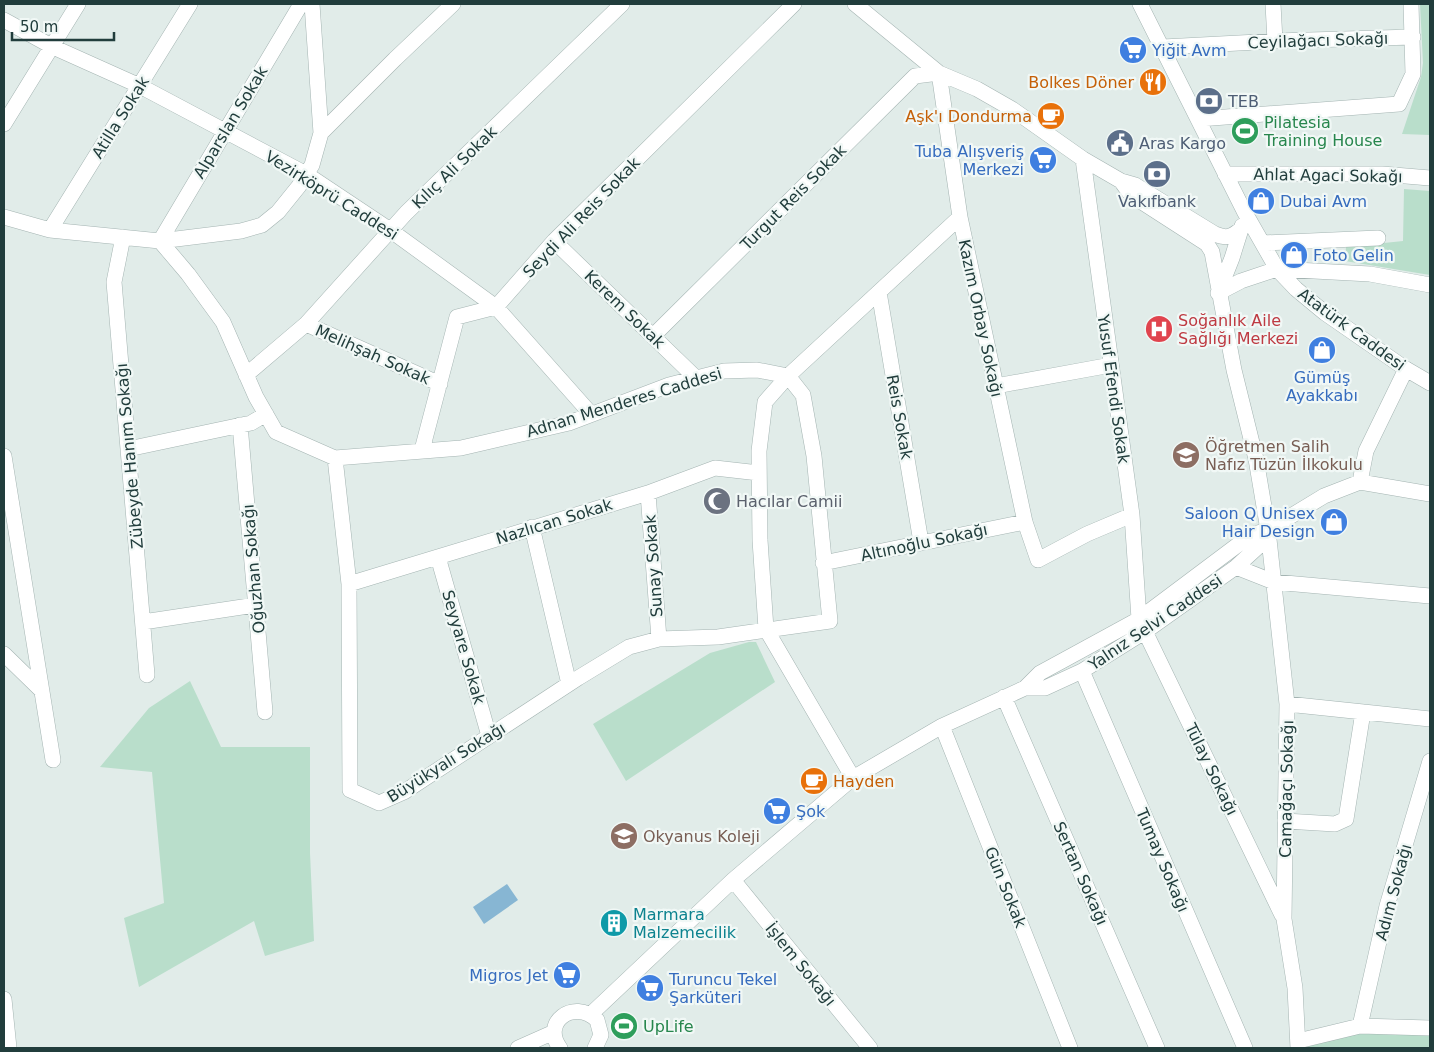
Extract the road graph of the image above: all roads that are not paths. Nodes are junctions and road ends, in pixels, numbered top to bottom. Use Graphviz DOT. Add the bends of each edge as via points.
graph roads {
  1 [pos="78,4"];
  2 [pos="190,4"];
  3 [pos="301,4"];
  4 [pos="312,4"];
  5 [pos="453,4"];
  6 [pos="622,4"];
  7 [pos="794,4"];
  8 [pos="855,4"];
  9 [pos="1140,4"];
  10 [pos="1273,4"];
  11 [pos="1411,4"];
  12 [pos="4,20"];
  13 [pos="1413,37"];
  14 [pos="1275,41"];
  15 [pos="52,47"];
  16 [pos="1162,47"];
  17 [pos="939,73"];
  18 [pos="140,86"];
  19 [pos="1199,119"];
  20 [pos="4,124"];
  21 [pos="226,130"];
  22 [pos="321,133"];
  23 [pos="1083,159"];
  24 [pos="306,174"];
  25 [pos="1225,174"];
  26 [pos="1430,178"];
  27 [pos="1121,181"];
  28 [pos="1244,211"];
  29 [pos="4,217"];
  30 [pos="960,217"];
  31 [pos="1241,229"];
  32 [pos="50,230"];
  33 [pos="390,230"];
  34 [pos="124,237"];
  35 [pos="1378,238"];
  36 [pos="160,241"];
  37 [pos="554,241"];
  38 [pos="1263,243"];
  39 [pos="1277,270"];
  40 [pos="1430,285"];
  41 [pos="879,292"];
  42 [pos="1218,293"];
  43 [pos="496,307"];
  44 [pos="306,324"];
  45 [pos="654,336"];
  46 [pos="1111,365"];
  47 [pos="1406,369"];
  48 [pos="246,375"];
  49 [pos="788,376"];
  50 [pos="696,378"];
  51 [pos="1430,383"];
  52 [pos="440,384"];
  53 [pos="996,386"];
  54 [pos="266,414"];
  55 [pos="591,414"];
  56 [pos="240,425"];
  57 [pos="128,449"];
  58 [pos="422,450"];
  59 [pos="4,456"];
  60 [pos="335,458"];
  61 [pos="759,473"];
  62 [pos="1360,482"];
  63 [pos="648,493"];
  64 [pos="1430,494"];
  65 [pos="1132,515"];
  66 [pos="1025,522"];
  67 [pos="532,527"];
  68 [pos="1268,530"];
  69 [pos="921,542"];
  70 [pos="438,557"];
  71 [pos="823,563"];
  72 [pos="1236,567"];
  73 [pos="1274,582"];
  74 [pos="348,584"];
  75 [pos="1430,596"];
  76 [pos="256,605"];
  77 [pos="143,622"];
  78 [pos="1143,625"];
  79 [pos="766,629"];
  80 [pos="659,639"];
  81 [pos="4,654"];
  82 [pos="1082,671"];
  83 [pos="147,675"];
  84 [pos="569,684"];
  85 [pos="1025,688"];
  86 [pos="42,691"];
  87 [pos="1004,697"];
  88 [pos="1287,704"];
  89 [pos="265,712"];
  90 [pos="1364,712"];
  91 [pos="1430,719"];
  92 [pos="942,726"];
  93 [pos="489,736"];
  94 [pos="53,760"];
  95 [pos="1430,761"];
  96 [pos="853,778"];
  97 [pos="1285,821"];
  98 [pos="733,880"];
  99 [pos="1284,919"];
  100 [pos="4,999"];
  101 [pos="591,1014"];
  102 [pos="1360,1026"];
  103 [pos="1430,1028"];
  104 [pos="554,1032"];
  105 [pos="1298,1045"];
  106 [pos="598,1047"];
  107 [pos="9,1048"];
  108 [pos="518,1048"];
  109 [pos="560,1048"];
  110 [pos="870,1048"];
  111 [pos="1070,1048"];
  112 [pos="1157,1048"];
  113 [pos="1245,1048"];
  1 -- 15 [label="street"];
  2 -- 18 [label="street, Atilla Sokak"];
  3 -- 21 [label="street, Alparslan Sokak"];
  4 -- 22 [label="street"];
  5 -- 22 [label="street"];
  6 -- 33 [label="street, Kılıç Ali Sokak"];
  7 -- 37 [label="street, Seydi Ali Reis Sokak"];
  8 -- 17 [label="street"];
  9 -- 16 [label="street, Atatürk Caddesi"];
  10 -- 14 [label="street"];
  11 -- 13 [label="street"];
  12 -- 15 [label="street, Vezirköprü Caddesi"];
  13 -- 14 [label="street, Ceyilağacı Sokağı"];
  13 -- 19 [label="street" via="1413,74 1400,104"];
  14 -- 16 [label="street, Ceyilağacı Sokağı"];
  15 -- 18 [label="street, Vezirköprü Caddesi"];
  15 -- 20 [label="street"];
  16 -- 19 [label="street, Atatürk Caddesi"];
  17 -- 23 [label="street" via="1012,109"];
  17 -- 30 [label="street, Kazım Orbay Sokağı"];
  17 -- 45 [label="street, Turgut Reis Sokak" via="915,76"];
  18 -- 21 [label="street, Vezirköprü Caddesi"];
  18 -- 32 [label="street, Atilla Sokak"];
  19 -- 25 [label="street, Atatürk Caddesi"];
  21 -- 24 [label="street, Vezirköprü Caddesi"];
  21 -- 36 [label="street, Alparslan Sokak"];
  22 -- 24 [label="street" via="312,165"];
  23 -- 27 [label="street"];
  23 -- 46 [label="street, Yusuf Efendi Sokak"];
  24 -- 33 [label="street, Vezirköprü Caddesi"];
  24 -- 36 [label="street" via="278,212 262,225 241,231"];
  25 -- 26 [label="street, Ahlat Agaci Sokağı" via="1382,174"];
  25 -- 28 [label="street, Atatürk Caddesi"];
  27 -- 31 [label="street" via="1135,185 1214,234 1231,237"];
  27 -- 42 [label="street, Camağaçı Sokağı" via="1131,195 1207,244 1212,252"];
  28 -- 31 [label="street"];
  28 -- 38 [label="street, Atatürk Caddesi"];
  29 -- 32 [label="street"];
  30 -- 41 [label="street"];
  30 -- 53 [label="street, Kazım Orbay Sokağı"];
  31 -- 42 [label="street"];
  32 -- 34 [label="street"];
  33 -- 43 [label="street, Vezirköprü Caddesi"];
  33 -- 44 [label="street, Kılıç Ali Sokak"];
  34 -- 36 [label="street"];
  34 -- 57 [label="street, Zübeyde Hanım Sokağı" via="114,282"];
  35 -- 38 [label="street"];
  36 -- 48 [label="street, Adnan Menderes Caddesi" via="223,322"];
  37 -- 43 [label="street, Seydi Ali Reis Sokak"];
  37 -- 45 [label="street, Kerem Sokak"];
  38 -- 39 [label="street, Atatürk Caddesi"];
  39 -- 40 [label="street" via="1370,274"];
  39 -- 42 [label="street" via="1241,281"];
  39 -- 47 [label="street, Atatürk Caddesi" via="1325,313"];
  41 -- 49 [label="street"];
  41 -- 69 [label="street, Reis Sokak"];
  42 -- 68 [label="street, Camağaçı Sokağı" via="1256,459"];
  43 -- 52 [label="street" via="457,317"];
  43 -- 55 [label="street, Vezirköprü Caddesi"];
  44 -- 48 [label="street, Kılıç Ali Sokak"];
  44 -- 52 [label="street, Melihşah Sokak"];
  45 -- 50 [label="street, Kerem Sokak"];
  46 -- 53 [label="street"];
  46 -- 65 [label="street, Yusuf Efendi Sokak"];
  47 -- 51 [label="street, Atatürk Caddesi"];
  47 -- 62 [label="street" via="1366,451"];
  48 -- 54 [label="street, Adnan Menderes Caddesi"];
  49 -- 50 [label="street, Adnan Menderes Caddesi" via="757,370 724,371"];
  49 -- 61 [label="street" via="765,402"];
  49 -- 71 [label="street" via="803,394 814,456"];
  50 -- 55 [label="street, Adnan Menderes Caddesi"];
  52 -- 58 [label="street"];
  53 -- 66 [label="street, Kazım Orbay Sokağı"];
  54 -- 56 [label="street"];
  54 -- 60 [label="street, Adnan Menderes Caddesi" via="276,432"];
  55 -- 58 [label="street, Adnan Menderes Caddesi" via="569,423 461,448"];
  56 -- 57 [label="street"];
  56 -- 76 [label="street, Oğuzhan Sokağı"];
  57 -- 77 [label="street, Zübeyde Hanım Sokağı"];
  58 -- 60 [label="street, Adnan Menderes Caddesi"];
  59 -- 86 [label="street"];
  60 -- 74 [label="street, Büyükyalı Sokağı"];
  61 -- 63 [label="street, Nazlıcan Sokak" via="715,468"];
  61 -- 79 [label="street"];
  62 -- 64 [label="street"];
  62 -- 68 [label="street, Yalnız Selvi Caddesi" via="1324,496"];
  63 -- 67 [label="street, Nazlıcan Sokak"];
  63 -- 80 [label="street, Sunay Sokak"];
  65 -- 66 [label="street, Kazım Orbay Sokağı" via="1038,560"];
  65 -- 78 [label="street, Yusuf Efendi Sokak"];
  66 -- 69 [label="street, Altınoğlu Sokağı"];
  67 -- 70 [label="street, Nazlıcan Sokak"];
  67 -- 84 [label="street"];
  68 -- 72 [label="street, Yalnız Selvi Caddesi" via="1260,545"];
  68 -- 73 [label="street, Camağaçı Sokağı"];
  68 -- 78 [label="street, Yalnız Selvi Caddesi" via="1251,535"];
  69 -- 71 [label="street, Altınoğlu Sokağı"];
  70 -- 74 [label="street, Nazlıcan Sokak"];
  70 -- 93 [label="street, Seyyare Sokak"];
  71 -- 79 [label="street, Büyükyalı Sokağı" via="830,621"];
  72 -- 73 [label="street"];
  72 -- 78 [label="street, Yalnız Selvi Caddesi"];
  73 -- 75 [label="street"];
  73 -- 88 [label="street, Camağaçı Sokağı"];
  74 -- 93 [label="street, Büyükyalı Sokağı" via="350,790 379,803 404,792"];
  76 -- 77 [label="street"];
  76 -- 89 [label="street, Oğuzhan Sokağı"];
  77 -- 83 [label="street, Zübeyde Hanım Sokağı"];
  78 -- 82 [label="street, Yalnız Selvi Caddesi"];
  78 -- 85 [label="street, Yalnız Selvi Caddesi" via="1040,673"];
  78 -- 99 [label="street, Tülay Sokağı"];
  79 -- 80 [label="street, Büyükyalı Sokağı" via="718,638"];
  79 -- 96 [label="street"];
  80 -- 84 [label="street, Büyükyalı Sokağı" via="629,647"];
  81 -- 86 [label="street"];
  82 -- 85 [label="street, Yalnız Selvi Caddesi" via="1045,688"];
  82 -- 113 [label="street, Tumay Sokağı"];
  84 -- 93 [label="street, Büyükyalı Sokağı"];
  85 -- 87 [label="street, Yalnız Selvi Caddesi"];
  86 -- 94 [label="street"];
  87 -- 92 [label="street, Yalnız Selvi Caddesi"];
  87 -- 112 [label="street, Sertan Sokağı"];
  88 -- 90 [label="street"];
  88 -- 97 [label="street, Camağaçı Sokağı"];
  90 -- 91 [label="street"];
  90 -- 97 [label="street" via="1346,819 1335,824"];
  92 -- 96 [label="street, Yalnız Selvi Caddesi"];
  92 -- 111 [label="street, Gün Sokak"];
  95 -- 102 [label="street, Adım Sokağı" via="1387,906"];
  96 -- 98 [label="street, Yalnız Selvi Caddesi"];
  97 -- 99 [label="street, Camağaçı Sokağı"];
  98 -- 101 [label="street, Yalnız Selvi Caddesi"];
  98 -- 110 [label="street, İşlem Sokağı"];
  99 -- 105 [label="street, Camağaçı Sokağı" via="1295,988"];
  100 -- 107 [label="street"];
  101 -- 104 [label="street" via="575,1010 567,1012"];
  101 -- 106 [label="street" via="600,1027"];
  102 -- 103 [label="street"];
  102 -- 105 [label="street"];
  104 -- 108 [label="street"];
  104 -- 109 [label="street"];
}
